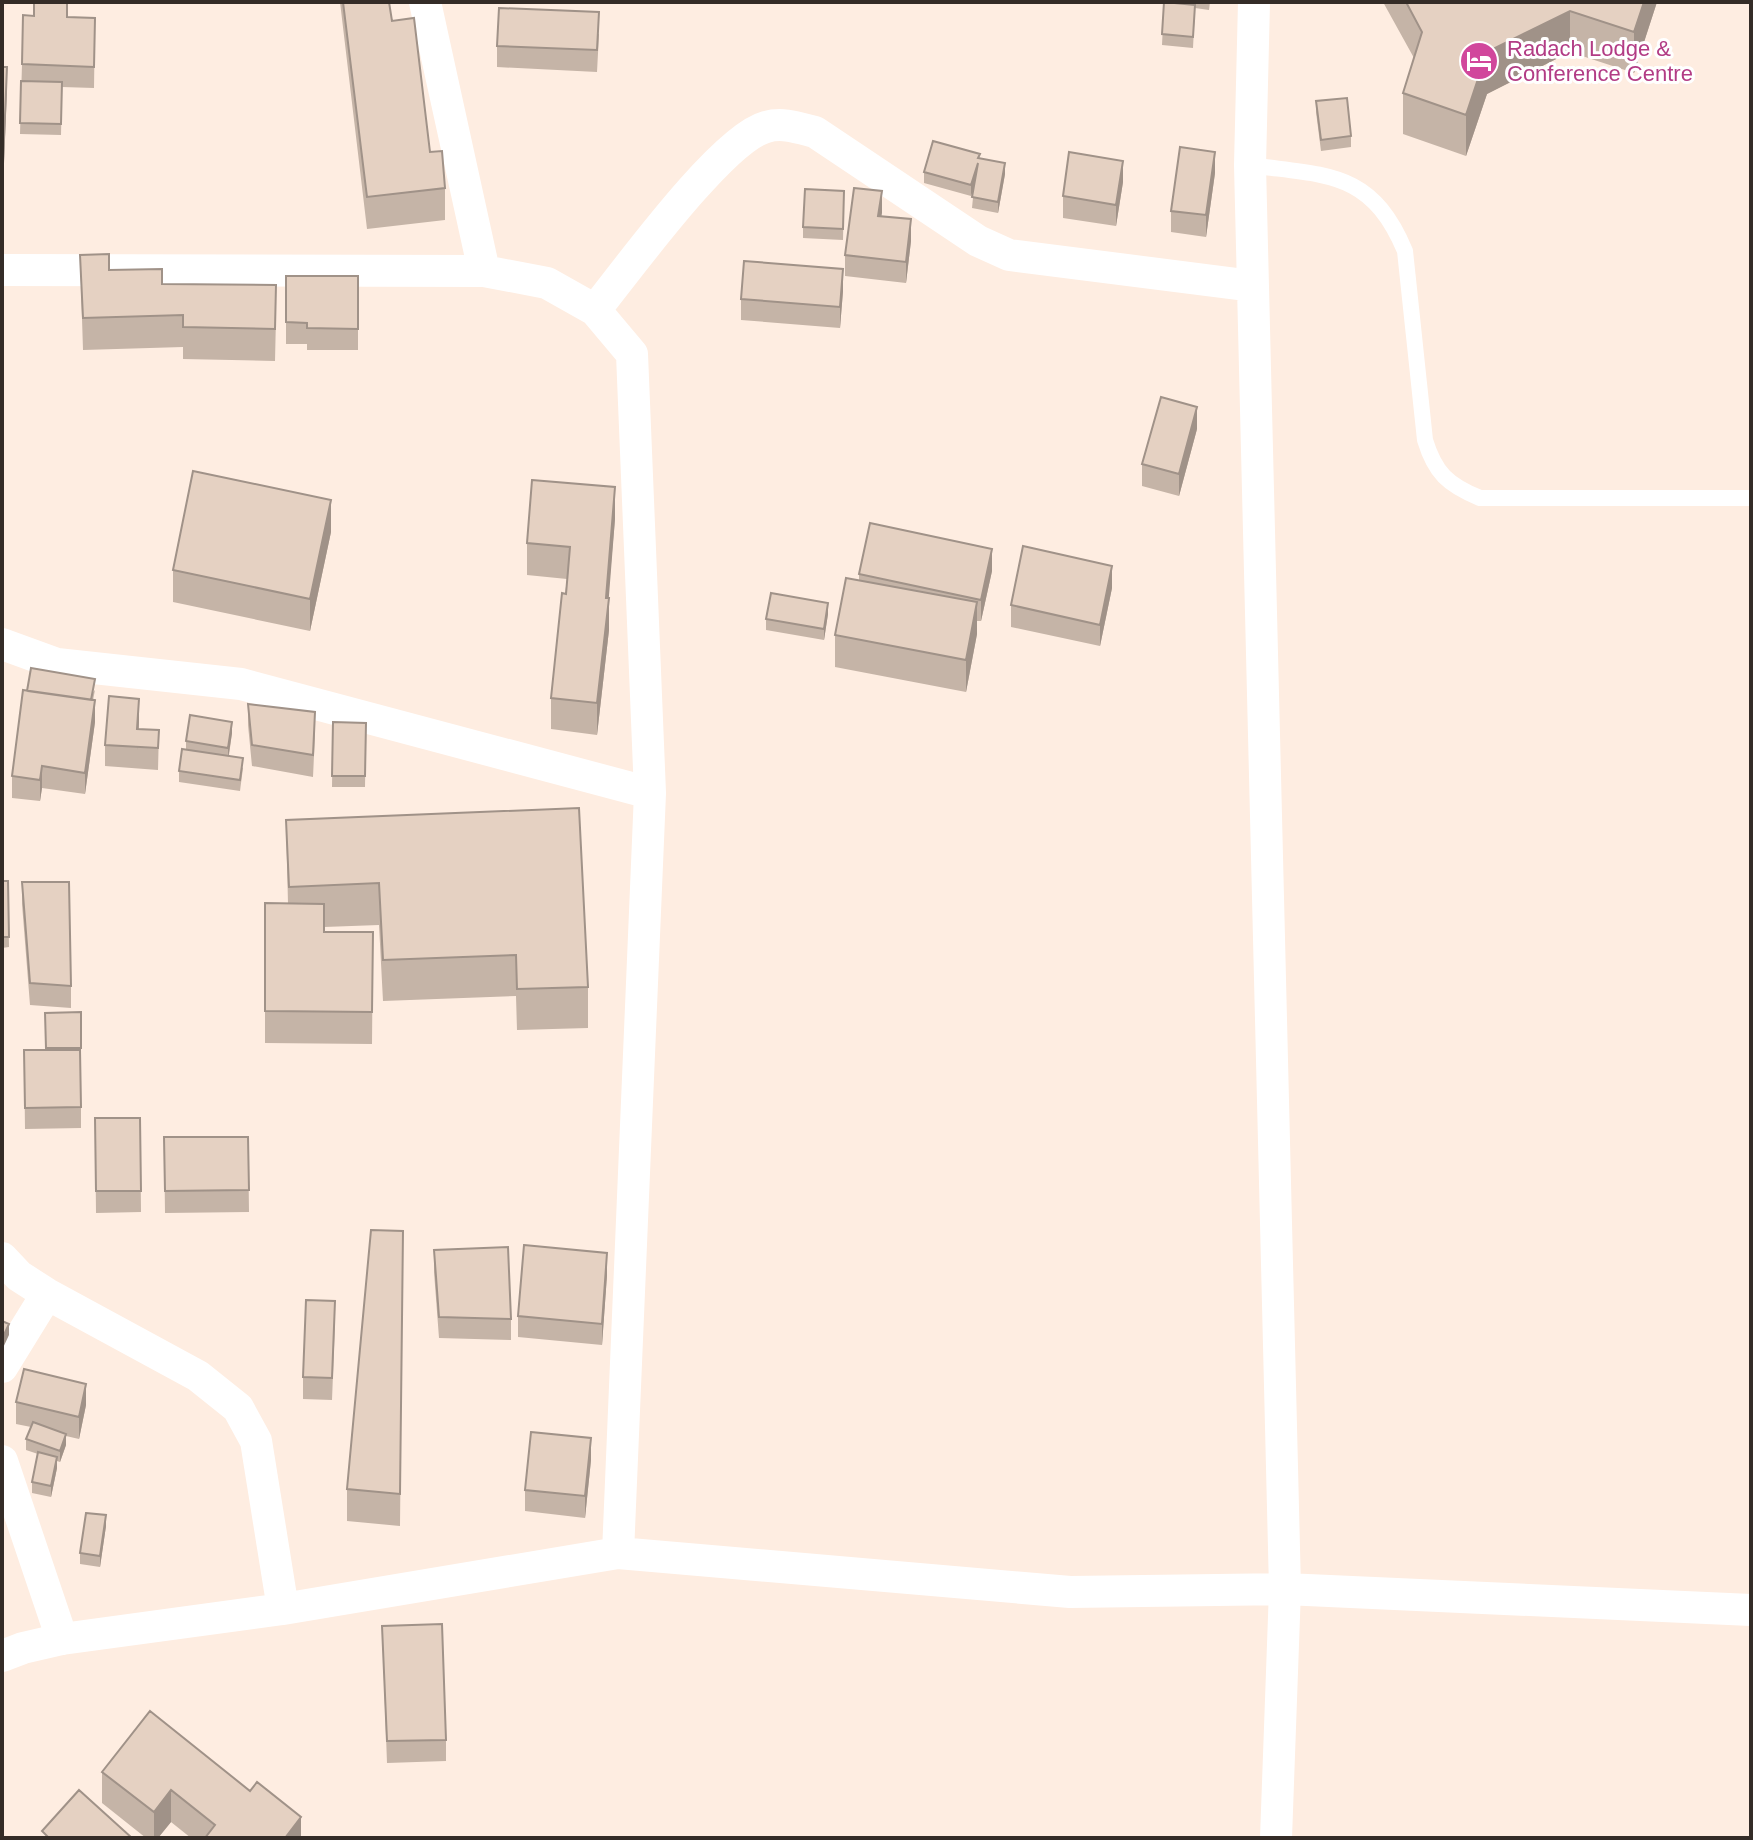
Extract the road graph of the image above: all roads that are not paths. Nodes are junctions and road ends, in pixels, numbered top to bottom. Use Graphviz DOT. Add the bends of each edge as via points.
graph roads {
  1 [pos="425,2"];
  2 [pos="1254,2"];
  3 [pos="1250,165"];
  4 [pos="2,270"];
  5 [pos="484,271"];
  6 [pos="1253,286"];
  7 [pos="595,310"];
  8 [pos="1751,498"];
  9 [pos="2,644"];
  10 [pos="650,793"];
  11 [pos="2,1258"];
  12 [pos="47,1294"];
  13 [pos="2,1367"];
  14 [pos="2,1461"];
  15 [pos="618,1553"];
  16 [pos="1285,1589"];
  17 [pos="283,1609"];
  18 [pos="1751,1610"];
  19 [pos="62,1639"];
  20 [pos="2,1656"];
  21 [pos="1276,1838"];
  1 -- 5 [label="street"];
  2 -- 3 [label="street"];
  3 -- 6 [label="street"];
  3 -- 8 [label="lane" via="1335,177 1355,185 1394,225 1405,251 1425,440 1431,460 1460,490 1480,498"];
  4 -- 5 [label="street"];
  5 -- 7 [label="street" via="547,283"];
  6 -- 7 [label="street" via="1009,255 978,241 815,132 785,125 764,127 734,146"];
  6 -- 16 [label="street"];
  7 -- 10 [label="street" via="632,354"];
  9 -- 10 [label="street" via="57,664 241,684"];
  10 -- 15 [label="street"];
  11 -- 12 [label="street"];
  12 -- 13 [label="street"];
  12 -- 17 [label="street" via="198,1376 238,1408 256,1441"];
  14 -- 19 [label="street"];
  15 -- 16 [label="street" via="1070,1592"];
  15 -- 17 [label="street"];
  16 -- 18 [label="street"];
  16 -- 21 [label="street"];
  17 -- 19 [label="street"];
  19 -- 20 [label="street"];
}
